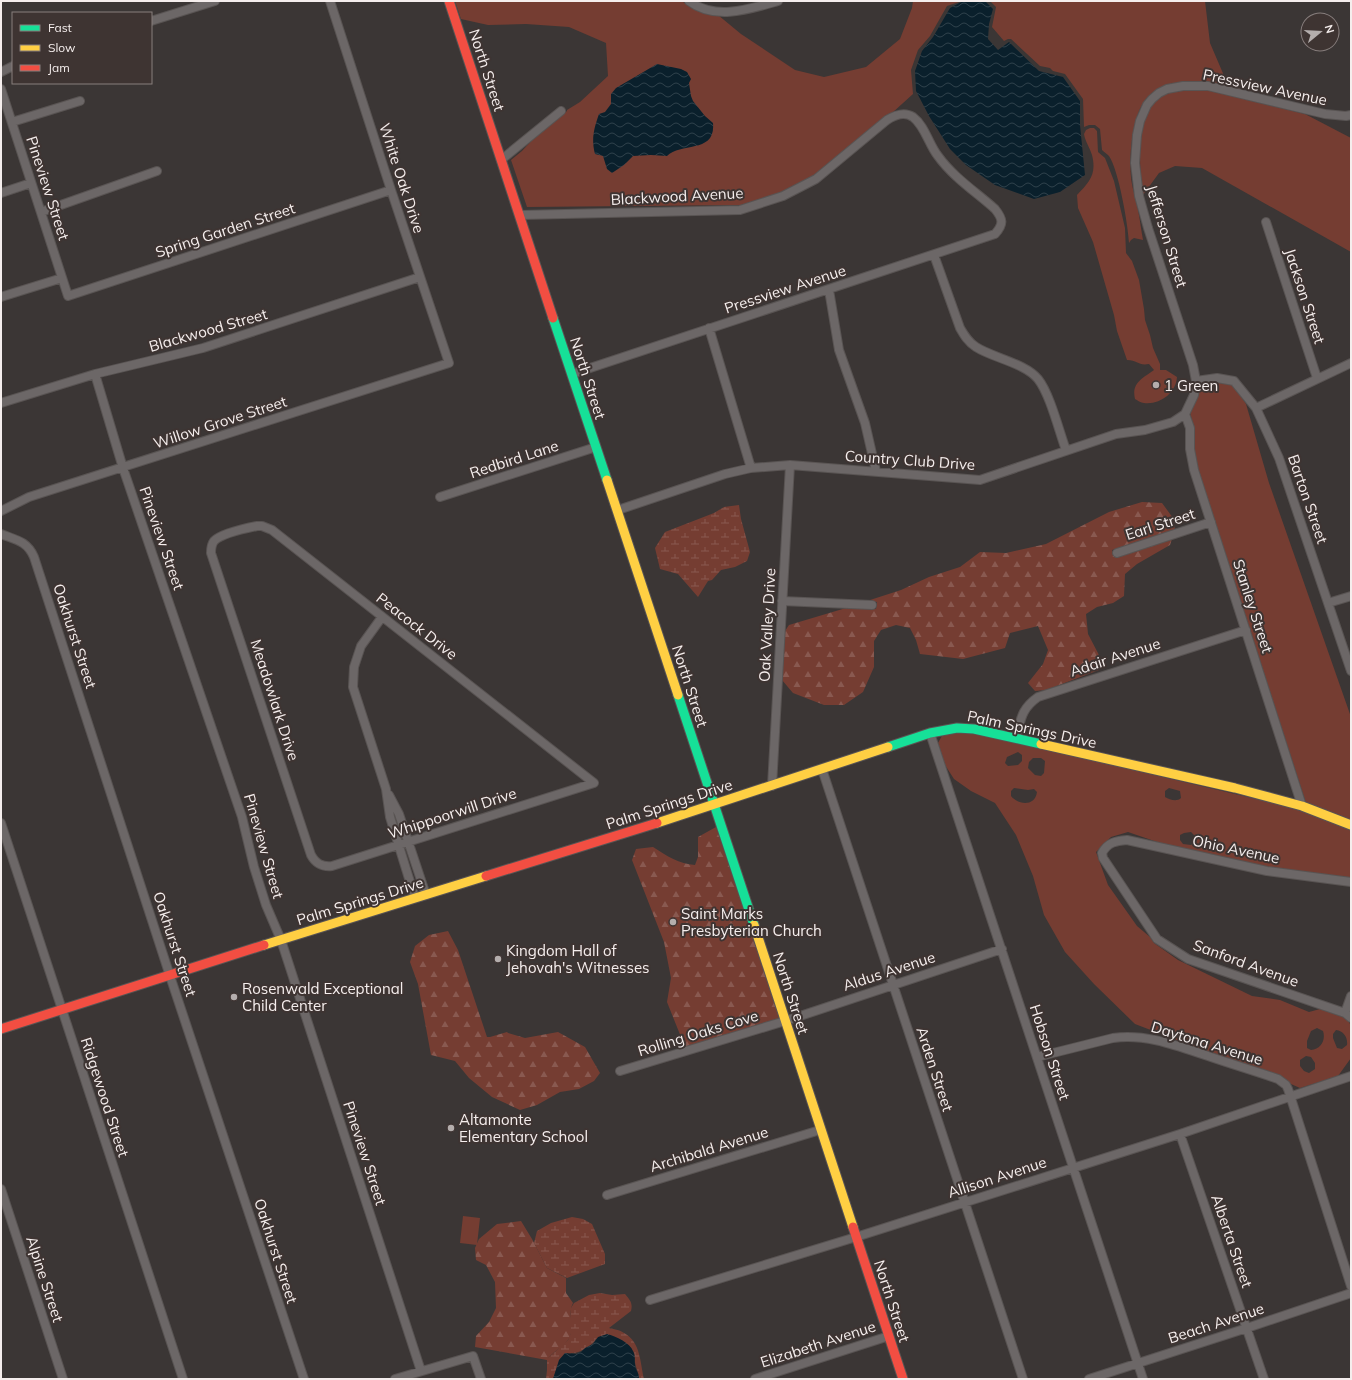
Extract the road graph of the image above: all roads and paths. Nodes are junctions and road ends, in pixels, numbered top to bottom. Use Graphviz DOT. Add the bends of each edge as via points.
graph roads {
  1 [pos="215,1"];
  2 [pos="330,1"];
  3 [pos="449,1"];
  4 [pos="689,1"];
  5 [pos="778,1"];
  6 [pos="152,22"];
  7 [pos="12,66"];
  8 [pos="1,72"];
  9 [pos="1,88"];
  10 [pos="1152,98"];
  11 [pos="80,101"];
  12 [pos="561,111"];
  13 [pos="1351,115"];
  14 [pos="12,122"];
  15 [pos="501,160"];
  16 [pos="157,171"];
  17 [pos="32,183"];
  18 [pos="391,190"];
  19 [pos="1,192"];
  20 [pos="40,212"];
  21 [pos="520,215"];
  22 [pos="1266,222"];
  23 [pos="1002,223"];
  24 [pos="934,255"];
  25 [pos="420,277"];
  26 [pos="62,278"];
  27 [pos="829,290"];
  28 [pos="68,296"];
  29 [pos="1,297"];
  30 [pos="710,328"];
  31 [pos="1351,362"];
  32 [pos="449,363"];
  33 [pos="95,374"];
  34 [pos="572,374"];
  35 [pos="1317,378"];
  36 [pos="1196,381"];
  37 [pos="1,402"];
  38 [pos="1256,408"];
  39 [pos="1185,414"];
  40 [pos="596,447"];
  41 [pos="1066,450"];
  42 [pos="790,465"];
  43 [pos="123,468"];
  44 [pos="751,468"];
  45 [pos="876,471"];
  46 [pos="440,497"];
  47 [pos="618,510"];
  48 [pos="1,511"];
  49 [pos="1211,522"];
  50 [pos="1,534"];
  51 [pos="213,542"];
  52 [pos="1117,552"];
  53 [pos="1351,596"];
  54 [pos="782,601"];
  55 [pos="1328,603"];
  56 [pos="872,605"];
  57 [pos="382,617"];
  58 [pos="1246,630"];
  59 [pos="1351,671"];
  60 [pos="930,733"];
  61 [pos="1016,738"];
  62 [pos="822,769"];
  63 [pos="594,783"];
  64 [pos="772,786"];
  65 [pos="386,789"];
  66 [pos="714,805"];
  67 [pos="1302,806"];
  68 [pos="1,823"];
  69 [pos="1351,825"];
  70 [pos="1116,841"];
  71 [pos="409,842"];
  72 [pos="398,845"];
  73 [pos="319,865"];
  74 [pos="1351,882"];
  75 [pos="426,895"];
  76 [pos="415,898"];
  77 [pos="282,940"];
  78 [pos="1002,949"];
  79 [pos="170,976"];
  80 [pos="892,985"];
  81 [pos="1351,996"];
  82 [pos="62,1011"];
  83 [pos="1348,1016"];
  84 [pos="785,1021"];
  85 [pos="1,1030"];
  86 [pos="1037,1057"];
  87 [pos="620,1071"];
  88 [pos="1351,1076"];
  89 [pos="1290,1096"];
  90 [pos="820,1130"];
  91 [pos="1180,1134"];
  92 [pos="1072,1168"];
  93 [pos="1,1189"];
  94 [pos="607,1195"];
  95 [pos="965,1203"];
  96 [pos="856,1238"];
  97 [pos="1351,1286"];
  98 [pos="1351,1293"];
  99 [pos="650,1300"];
  100 [pos="1247,1328"];
  101 [pos="889,1336"];
  102 [pos="1138,1362"];
  103 [pos="420,1371"];
  104 [pos="63,1379"];
  105 [pos="183,1379"];
  106 [pos="304,1379"];
  107 [pos="395,1379"];
  108 [pos="480,1379"];
  109 [pos="754,1379"];
  110 [pos="903,1379"];
  111 [pos="1023,1379"];
  112 [pos="1088,1379"];
  113 [pos="1144,1379"];
  114 [pos="1264,1379"];
  1 -- 6 [label="street"];
  2 -- 18 [label="street, White Oak Drive"];
  3 -- 15 [label="street, North Street"];
  4 -- 5 [label="street" via="719,12 744,10"];
  7 -- 8 [label="street"];
  9 -- 14 [label="street, Pineview Street"];
  10 -- 13 [label="street, Pressview Avenue" via="1167,89 1208,86 1325,114"];
  10 -- 36 [label="street, Jefferson Street" via="1139,128 1135,163 1138,196 1194,365"];
  11 -- 14 [label="street"];
  12 -- 15 [label="street"];
  14 -- 17 [label="street, Pineview Street"];
  15 -- 21 [label="street, North Street"];
  16 -- 20 [label="street"];
  17 -- 19 [label="street"];
  17 -- 20 [label="street, Pineview Street"];
  18 -- 25 [label="street, White Oak Drive"];
  18 -- 28 [label="street, Spring Garden Street"];
  20 -- 26 [label="street, Pineview Street"];
  21 -- 23 [label="street, Blackwood Avenue" via="740,210 784,196 816,179 887,120 903,114 918,122 937,156 949,170 995,209"];
  21 -- 34 [label="street, North Street"];
  22 -- 35 [label="street, Jackson Street"];
  23 -- 24 [label="street, Pressview Avenue" via="995,234"];
  24 -- 27 [label="street, Pressview Avenue"];
  24 -- 41 [label="street" via="960,328 967,340 976,347 1030,371 1038,379 1046,392"];
  25 -- 32 [label="street, White Oak Drive"];
  25 -- 33 [label="street, Blackwood Street" via="203,348"];
  26 -- 28 [label="street, Pineview Street"];
  26 -- 29 [label="street"];
  27 -- 30 [label="street, Pressview Avenue"];
  27 -- 45 [label="street" via="839,350 865,423"];
  30 -- 34 [label="street, Pressview Avenue"];
  30 -- 44 [label="street"];
  31 -- 35 [label="street"];
  32 -- 43 [label="street, Willow Grove Street"];
  33 -- 37 [label="street, Blackwood Street"];
  33 -- 43 [label="street, Pineview Street"];
  34 -- 40 [label="street, North Street"];
  35 -- 38 [label="street"];
  36 -- 38 [label="street, Barton Street" via="1217,378 1234,381"];
  36 -- 39 [label="street" via="1194,395"];
  38 -- 55 [label="street, Barton Street" via="1280,458"];
  39 -- 41 [label="street, Country Club Drive" via="1173,422 1145,430 1116,434"];
  39 -- 49 [label="street, Stanley Street" via="1190,428 1194,470"];
  40 -- 46 [label="street, Redbird Lane"];
  40 -- 47 [label="street, North Street"];
  41 -- 45 [label="street, Country Club Drive" via="980,480"];
  42 -- 44 [label="street, Country Club Drive"];
  42 -- 45 [label="street, Country Club Drive"];
  42 -- 54 [label="street, Oak Valley Drive"];
  43 -- 48 [label="street, Willow Grove Street" via="29,498"];
  43 -- 77 [label="street, Pineview Street" via="242,817 266,905"];
  44 -- 47 [label="street, Country Club Drive" via="725,474"];
  47 -- 66 [label="street, North Street"];
  49 -- 52 [label="street, Earl Street"];
  49 -- 58 [label="street, Stanley Street"];
  50 -- 79 [label="street, Oakhurst Street" via="25,543 34,557"];
  51 -- 57 [label="street, Peacock Drive" via="249,527 257,526 272,530"];
  51 -- 73 [label="street, Meadowlark Drive" via="211,553 311,855"];
  53 -- 55 [label="street"];
  54 -- 56 [label="street"];
  54 -- 64 [label="street, Oak Valley Drive"];
  55 -- 59 [label="street, Barton Street"];
  57 -- 63 [label="street, Peacock Drive"];
  57 -- 65 [label="street" via="361,646 354,667 353,687"];
  58 -- 61 [label="street, Adair Avenue" via="1038,697 1029,703 1022,714"];
  58 -- 67 [label="street, Stanley Street"];
  60 -- 61 [label="street, Palm Springs Drive" via="964,727"];
  60 -- 62 [label="street, Palm Springs Drive"];
  60 -- 78 [label="street, Hobson Street"];
  61 -- 67 [label="street, Palm Springs Drive" via="1235,788"];
  62 -- 64 [label="street, Palm Springs Drive"];
  62 -- 80 [label="street, Arden Street"];
  63 -- 71 [label="street, Whippoorwill Drive"];
  64 -- 66 [label="street, Palm Springs Drive"];
  65 -- 71 [label="street"];
  65 -- 72 [label="street"];
  66 -- 75 [label="street, Palm Springs Drive"];
  66 -- 84 [label="street, North Street"];
  67 -- 69 [label="street, Palm Springs Drive"];
  68 -- 82 [label="street, Ridgewood Street"];
  70 -- 74 [label="street, Ohio Avenue" via="1127,840 1267,871"];
  70 -- 83 [label="street, Sanford Avenue" via="1105,849 1102,853 1103,858 1157,939 1188,959"];
  71 -- 72 [label="street, Whippoorwill Drive"];
  71 -- 75 [label="street"];
  72 -- 73 [label="street, Whippoorwill Drive" via="332,866"];
  72 -- 76 [label="street"];
  75 -- 76 [label="street, Palm Springs Drive"];
  76 -- 77 [label="street, Palm Springs Drive"];
  77 -- 79 [label="street, Palm Springs Drive"];
  77 -- 103 [label="street, Pineview Street"];
  78 -- 80 [label="street, Aldus Avenue"];
  78 -- 86 [label="street, Hobson Street"];
  79 -- 82 [label="street, Palm Springs Drive"];
  79 -- 106 [label="street, Oakhurst Street"];
  80 -- 84 [label="street, Aldus Avenue"];
  80 -- 95 [label="street, Arden Street"];
  81 -- 83 [label="street"];
  82 -- 85 [label="street, Palm Springs Drive"];
  82 -- 105 [label="street, Ridgewood Street"];
  84 -- 87 [label="street, Rolling Oaks Cove"];
  84 -- 90 [label="street, North Street"];
  86 -- 89 [label="street, Daytona Avenue" via="1113,1038 1126,1036 1152,1039 1278,1079 1286,1084"];
  86 -- 92 [label="street, Hobson Street"];
  88 -- 89 [label="street, Allison Avenue"];
  89 -- 91 [label="street, Allison Avenue"];
  89 -- 97 [label="street, Daytona Avenue"];
  90 -- 94 [label="street, Archibald Avenue"];
  90 -- 96 [label="street, North Street"];
  91 -- 92 [label="street, Allison Avenue"];
  91 -- 100 [label="street, Alberta Street"];
  92 -- 95 [label="street, Allison Avenue"];
  92 -- 102 [label="street, Hobson Street"];
  93 -- 104 [label="street, Alpine Street"];
  95 -- 96 [label="street, Allison Avenue"];
  95 -- 111 [label="street, Arden Street"];
  96 -- 99 [label="street, Allison Avenue"];
  96 -- 101 [label="street, North Street"];
  98 -- 100 [label="street, Beach Avenue"];
  100 -- 102 [label="street, Beach Avenue"];
  100 -- 114 [label="street, Alberta Street"];
  101 -- 109 [label="street, Elizabeth Avenue"];
  101 -- 110 [label="street, North Street"];
  102 -- 112 [label="street, Beach Avenue"];
  102 -- 113 [label="street, Hobson Street"];
  103 -- 107 [label="street"];
  103 -- 108 [label="street" via="473,1356"];
}
